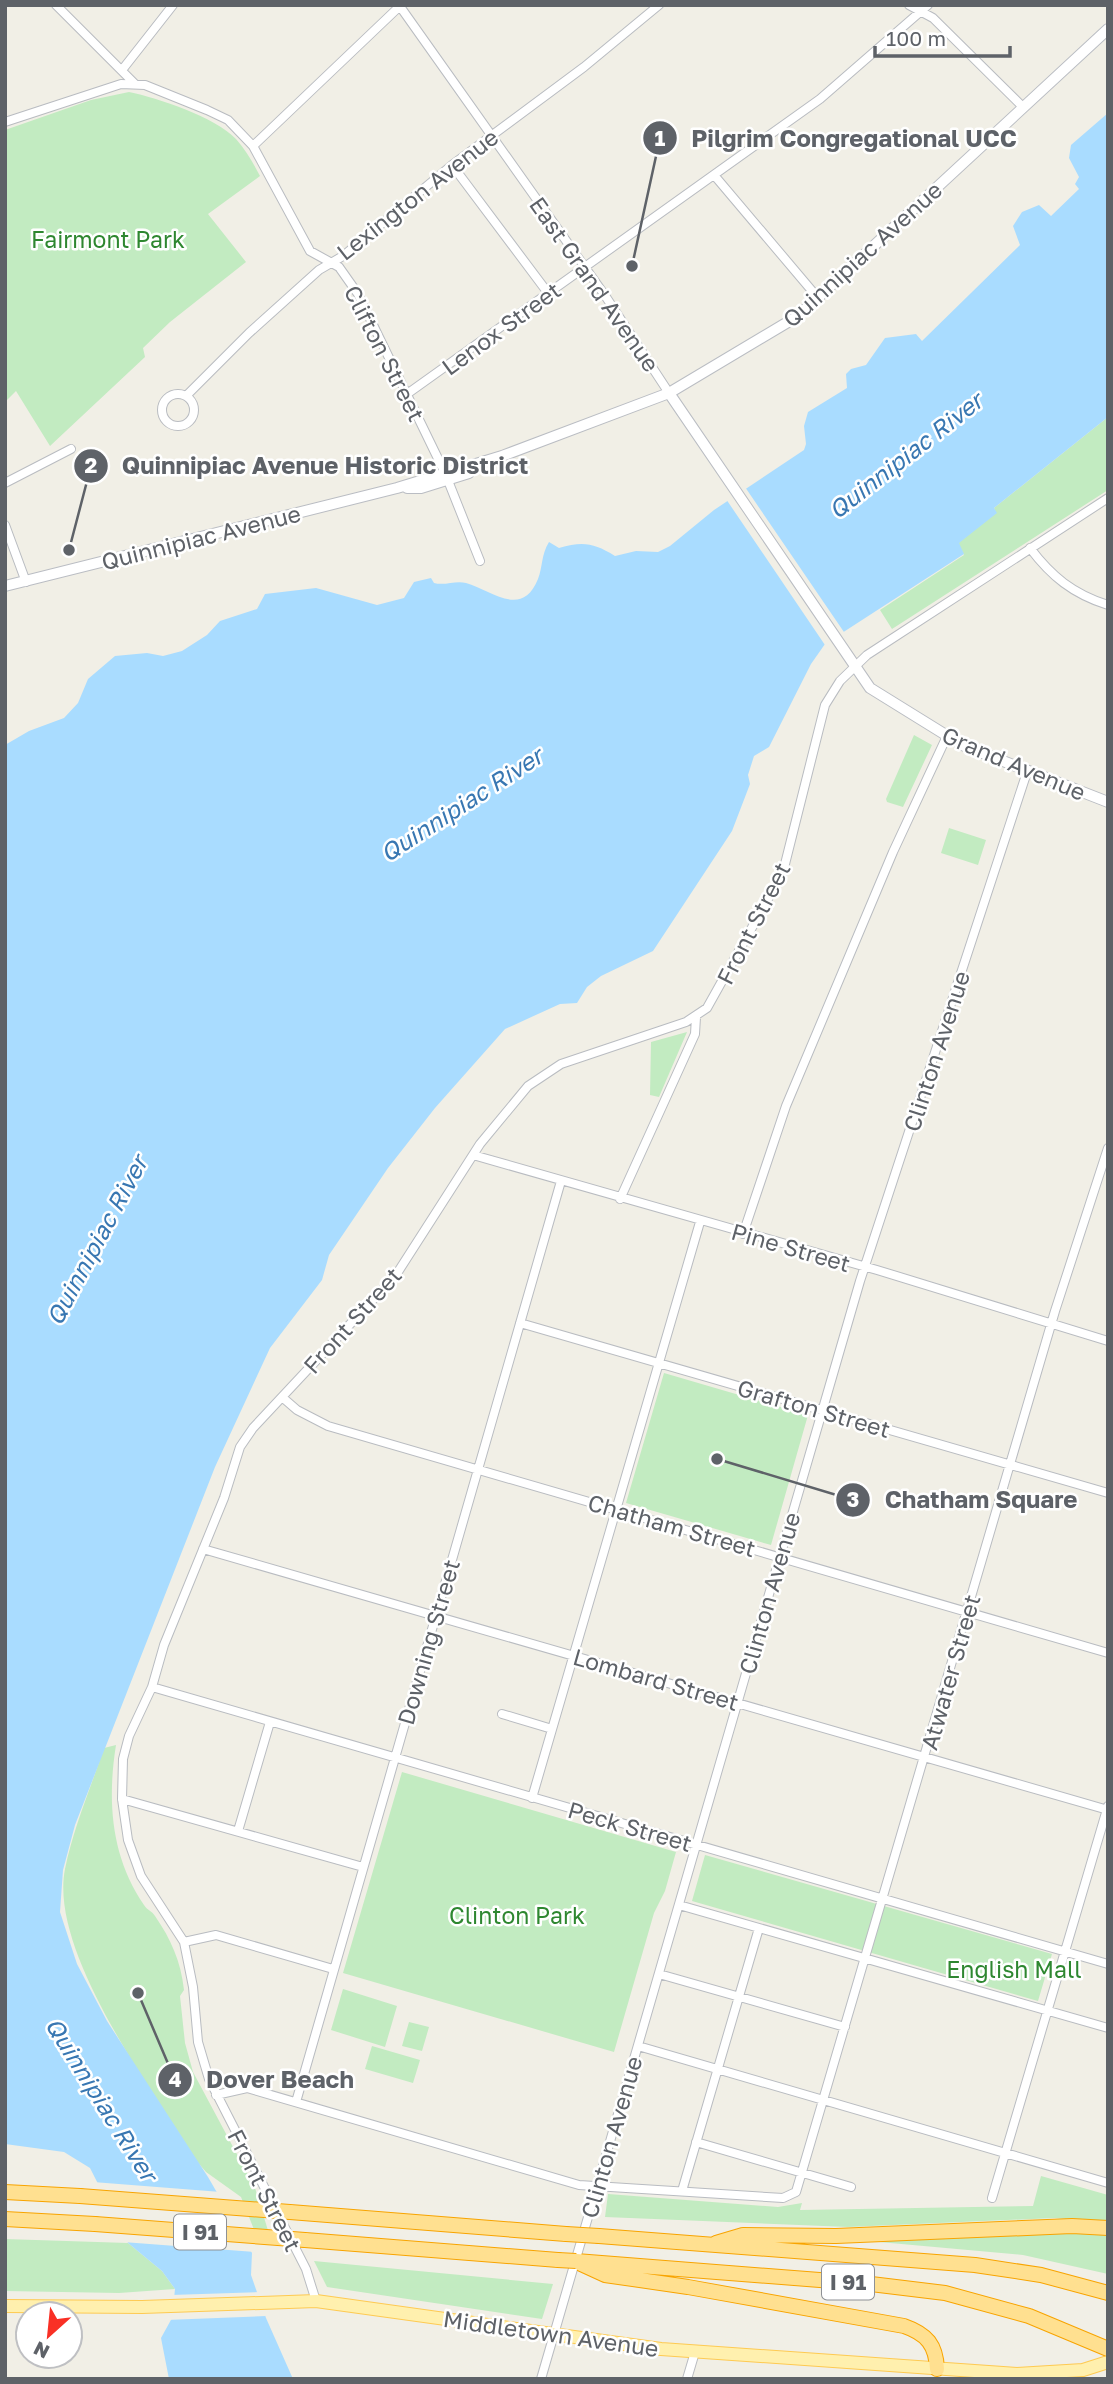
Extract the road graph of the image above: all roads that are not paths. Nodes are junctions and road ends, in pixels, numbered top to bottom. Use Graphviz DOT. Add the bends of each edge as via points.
graph roads {
  1 [pos="56,5"];
  2 [pos="173,5"];
  3 [pos="659,5"];
  4 [pos="909,5"];
  5 [pos="400,6"];
  6 [pos="924,8"];
  7 [pos="1108,29"];
  8 [pos="122,70"];
  9 [pos="135,83"];
  10 [pos="1022,106"];
  11 [pos="5,122"];
  12 [pos="490,136"];
  13 [pos="253,146"];
  14 [pos="452,165"];
  15 [pos="714,174"];
  16 [pos="330,262"];
  17 [pos="585,268"];
  18 [pos="548,293"];
  19 [pos="818,298"];
  20 [pos="669,393"];
  21 [pos="407,394"];
  22 [pos="186,397"];
  23 [pos="71,449"];
  24 [pos="447,477"];
  25 [pos="5,483"];
  26 [pos="1108,498"];
  27 [pos="5,525"];
  28 [pos="1030,548"];
  29 [pos="480,561"];
  30 [pos="786,567"];
  31 [pos="26,582"];
  32 [pos="5,586"];
  33 [pos="1108,605"];
  34 [pos="854,668"];
  35 [pos="947,736"];
  36 [pos="1027,772"];
  37 [pos="1108,802"];
  38 [pos="696,1017"];
  39 [pos="1108,1148"];
  40 [pos="473,1155"];
  41 [pos="561,1181"];
  42 [pos="620,1199"];
  43 [pos="700,1222"];
  44 [pos="743,1234"];
  45 [pos="865,1268"];
  46 [pos="1051,1323"];
  47 [pos="520,1324"];
  48 [pos="1108,1340"];
  49 [pos="659,1363"];
  50 [pos="282,1397"];
  51 [pos="822,1410"];
  52 [pos="1010,1465"];
  53 [pos="477,1469"];
  54 [pos="1108,1493"];
  55 [pos="617,1509"];
  56 [pos="203,1549"];
  57 [pos="779,1556"];
  58 [pos="968,1611"];
  59 [pos="435,1616"];
  60 [pos="1108,1653"];
  61 [pos="574,1656"];
  62 [pos="152,1687"];
  63 [pos="737,1703"];
  64 [pos="502,1714"];
  65 [pos="270,1722"];
  66 [pos="552,1729"];
  67 [pos="925,1757"];
  68 [pos="396,1758"];
  69 [pos="532,1798"];
  70 [pos="122,1799"];
  71 [pos="1107,1808"];
  72 [pos="238,1831"];
  73 [pos="696,1845"];
  74 [pos="363,1867"];
  75 [pos="883,1899"];
  76 [pos="679,1905"];
  77 [pos="759,1928"];
  78 [pos="184,1942"];
  79 [pos="1065,1951"];
  80 [pos="866,1959"];
  81 [pos="1108,1964"];
  82 [pos="333,1969"];
  83 [pos="659,1974"];
  84 [pos="738,1998"];
  85 [pos="1047,2011"];
  86 [pos="845,2027"];
  87 [pos="1108,2028"];
  88 [pos="638,2046"];
  89 [pos="718,2069"];
  90 [pos="216,2095"];
  91 [pos="824,2100"];
  92 [pos="296,2102"];
  93 [pos="696,2142"];
  94 [pos="1005,2153"];
  95 [pos="803,2173"];
  96 [pos="1108,2183"];
  97 [pos="597,2185"];
  98 [pos="850,2187"];
  99 [pos="682,2191"];
  100 [pos="5,2192"];
  101 [pos="992,2198"];
  102 [pos="5,2219"];
  103 [pos="1108,2228"];
  104 [pos="713,2245"];
  105 [pos="586,2264"];
  106 [pos="1108,2293"];
  107 [pos="316,2301"];
  108 [pos="5,2306"];
  109 [pos="553,2335"];
  110 [pos="1102,2346"];
  111 [pos="695,2352"];
  112 [pos="937,2369"];
  113 [pos="1102,2369"];
  114 [pos="541,2379"];
  115 [pos="687,2379"];
  1 -- 8 [label="street"];
  2 -- 8 [label="street"];
  3 -- 12 [label="street, Lexington Avenue"];
  4 -- 6 [label="street"];
  5 -- 12 [label="street, East Grand Avenue"];
  5 -- 13 [label="street"];
  6 -- 10 [label="street"];
  6 -- 15 [label="street, Lenox Street" via="820,99"];
  7 -- 10 [label="main road, Quinnipiac Avenue"];
  8 -- 9 [label="street"];
  9 -- 11 [label="street"];
  9 -- 13 [label="street, Clifton Street" via="228,120"];
  10 -- 19 [label="main road, Quinnipiac Avenue"];
  12 -- 14 [label="street, Lexington Avenue"];
  12 -- 17 [label="street, East Grand Avenue"];
  13 -- 16 [label="street, Clifton Street" via="304,243 317,257"];
  14 -- 16 [label="street, Lexington Avenue"];
  14 -- 18 [label="street"];
  15 -- 17 [label="street, Lenox Street"];
  15 -- 19 [label="street"];
  16 -- 21 [label="street, Clifton Street" via="343,271 358,293"];
  16 -- 22 [label="street, Lexington Avenue" via="249,333"];
  17 -- 18 [label="street, Lenox Street"];
  17 -- 20 [label="street, East Grand Avenue"];
  18 -- 21 [label="street, Lenox Street"];
  19 -- 20 [label="main road, Quinnipiac Avenue" via="773,333"];
  20 -- 24 [label="main road, Quinnipiac Avenue"];
  20 -- 30 [label="main road, East Grand Avenue"];
  21 -- 24 [label="street, Clifton Street"];
  22 -- 22 [label="street, Lexington Avenue" via="176,394 166,400 162,410 170,424 181,426 192,417 193,403"];
  23 -- 25 [label="street"];
  24 -- 29 [label="street, Clifton Street"];
  24 -- 31 [label="main road, Quinnipiac Avenue"];
  26 -- 28 [label="street, Front Street"];
  27 -- 31 [label="street"];
  28 -- 33 [label="street" via="1062,583"];
  28 -- 34 [label="street, Front Street"];
  30 -- 34 [label="main road, Grand Avenue"];
  31 -- 32 [label="main road, Quinnipiac Avenue"];
  34 -- 35 [label="main road, Grand Avenue" via="877,694"];
  34 -- 38 [label="street, Front Street" via="825,705 779,880 714,997"];
  35 -- 36 [label="main road, Grand Avenue"];
  35 -- 44 [label="street" via="786,1106"];
  36 -- 37 [label="main road, Grand Avenue"];
  36 -- 45 [label="street, Clinton Avenue"];
  38 -- 40 [label="street, Front Street" via="572,1059 543,1074 517,1097"];
  38 -- 42 [label="street" via="695,1034"];
  39 -- 46 [label="street, Atwater Street"];
  40 -- 41 [label="street, Pine Street"];
  40 -- 50 [label="street, Front Street" via="396,1275"];
  41 -- 42 [label="street, Pine Street"];
  41 -- 47 [label="street, Downing Street"];
  42 -- 43 [label="street, Pine Street"];
  43 -- 44 [label="street, Pine Street"];
  43 -- 49 [label="street"];
  44 -- 45 [label="street, Pine Street"];
  45 -- 46 [label="street, Pine Street"];
  45 -- 51 [label="street, Clinton Avenue"];
  46 -- 48 [label="street, Pine Street"];
  46 -- 52 [label="street, Atwater Street"];
  47 -- 49 [label="street, Grafton Street"];
  47 -- 53 [label="street, Downing Street"];
  49 -- 51 [label="street, Grafton Street"];
  49 -- 55 [label="street"];
  50 -- 53 [label="street, Chatham Street" via="328,1426"];
  50 -- 56 [label="street, Front Street" via="240,1447"];
  51 -- 52 [label="street, Grafton Street"];
  51 -- 57 [label="street, Clinton Avenue"];
  52 -- 54 [label="street, Grafton Street"];
  52 -- 58 [label="street, Atwater Street"];
  53 -- 55 [label="street, Chatham Street"];
  53 -- 59 [label="street, Downing Street"];
  55 -- 57 [label="street, Chatham Street"];
  55 -- 61 [label="street"];
  56 -- 59 [label="street, Lombard Street"];
  56 -- 62 [label="street, Front Street"];
  57 -- 58 [label="street, Chatham Street"];
  57 -- 63 [label="street, Clinton Avenue"];
  58 -- 60 [label="street, Chatham Street"];
  58 -- 67 [label="street, Atwater Street"];
  59 -- 61 [label="street, Lombard Street"];
  59 -- 68 [label="street, Downing Street"];
  61 -- 63 [label="street, Lombard Street"];
  61 -- 66 [label="street"];
  62 -- 65 [label="street, Peck Street"];
  62 -- 70 [label="street, Front Street" via="125,1746"];
  63 -- 67 [label="street, Lombard Street"];
  63 -- 73 [label="street, Clinton Avenue"];
  64 -- 66 [label="street"];
  65 -- 68 [label="street, Peck Street"];
  65 -- 72 [label="street"];
  66 -- 69 [label="street"];
  67 -- 71 [label="street, Lombard Street"];
  67 -- 75 [label="street, Atwater Street"];
  68 -- 69 [label="street, Peck Street"];
  68 -- 74 [label="street, Downing Street"];
  69 -- 73 [label="street, Peck Street"];
  70 -- 72 [label="street"];
  70 -- 78 [label="street, Front Street" via="128,1840 142,1877"];
  71 -- 79 [label="street"];
  72 -- 74 [label="street"];
  73 -- 75 [label="street, Peck Street"];
  73 -- 76 [label="street, Clinton Avenue"];
  74 -- 82 [label="street, Downing Street"];
  75 -- 79 [label="street, Peck Street"];
  75 -- 80 [label="street, Atwater Street"];
  76 -- 77 [label="street"];
  76 -- 83 [label="street, Clinton Avenue"];
  77 -- 80 [label="street"];
  77 -- 84 [label="street"];
  78 -- 82 [label="street" via="216,1935"];
  78 -- 90 [label="street, Front Street" via="198,2042"];
  79 -- 81 [label="street, Peck Street"];
  79 -- 85 [label="street"];
  80 -- 85 [label="street"];
  80 -- 86 [label="street, Atwater Street"];
  82 -- 92 [label="street, Downing Street"];
  83 -- 84 [label="street"];
  83 -- 88 [label="street, Clinton Avenue"];
  84 -- 86 [label="street"];
  84 -- 89 [label="street"];
  85 -- 87 [label="street"];
  85 -- 94 [label="street"];
  86 -- 91 [label="street, Atwater Street"];
  88 -- 89 [label="street"];
  88 -- 97 [label="street, Clinton Avenue"];
  89 -- 91 [label="street"];
  89 -- 93 [label="street"];
  90 -- 92 [label="street" via="247,2088"];
  90 -- 107 [label="street, Front Street" via="306,2269"];
  91 -- 94 [label="street"];
  91 -- 95 [label="street, Atwater Street"];
  92 -- 97 [label="street" via="579,2185"];
  93 -- 95 [label="street"];
  93 -- 99 [label="street"];
  94 -- 96 [label="street"];
  94 -- 101 [label="street"];
  95 -- 98 [label="street"];
  95 -- 99 [label="street, Atwater Street" via="793,2195 783,2198"];
  97 -- 99 [label="street"];
  97 -- 109 [label="street, Clinton Avenue"];
  100 -- 104 [label="highway, I 91, bridge"];
  102 -- 105 [label="highway, I 91, bridge"];
  103 -- 104 [label="highway" via="747,2235"];
  104 -- 106 [label="highway, I 91" via="990,2266"];
  105 -- 110 [label="highway, I 91" via="945,2293 1029,2316"];
  105 -- 112 [label="highway" via="611,2276 904,2326 933,2344"];
  107 -- 108 [label="main road, Middletown Avenue" via="142,2308"];
  107 -- 109 [label="main road, Middletown Avenue"];
  109 -- 111 [label="main road, Middletown Avenue"];
  109 -- 114 [label="street, Clinton Avenue"];
  111 -- 112 [label="main road, Middletown Avenue"];
  111 -- 115 [label="street"];
  112 -- 113 [label="main road, Middletown Avenue" via="1029,2374"];
}
